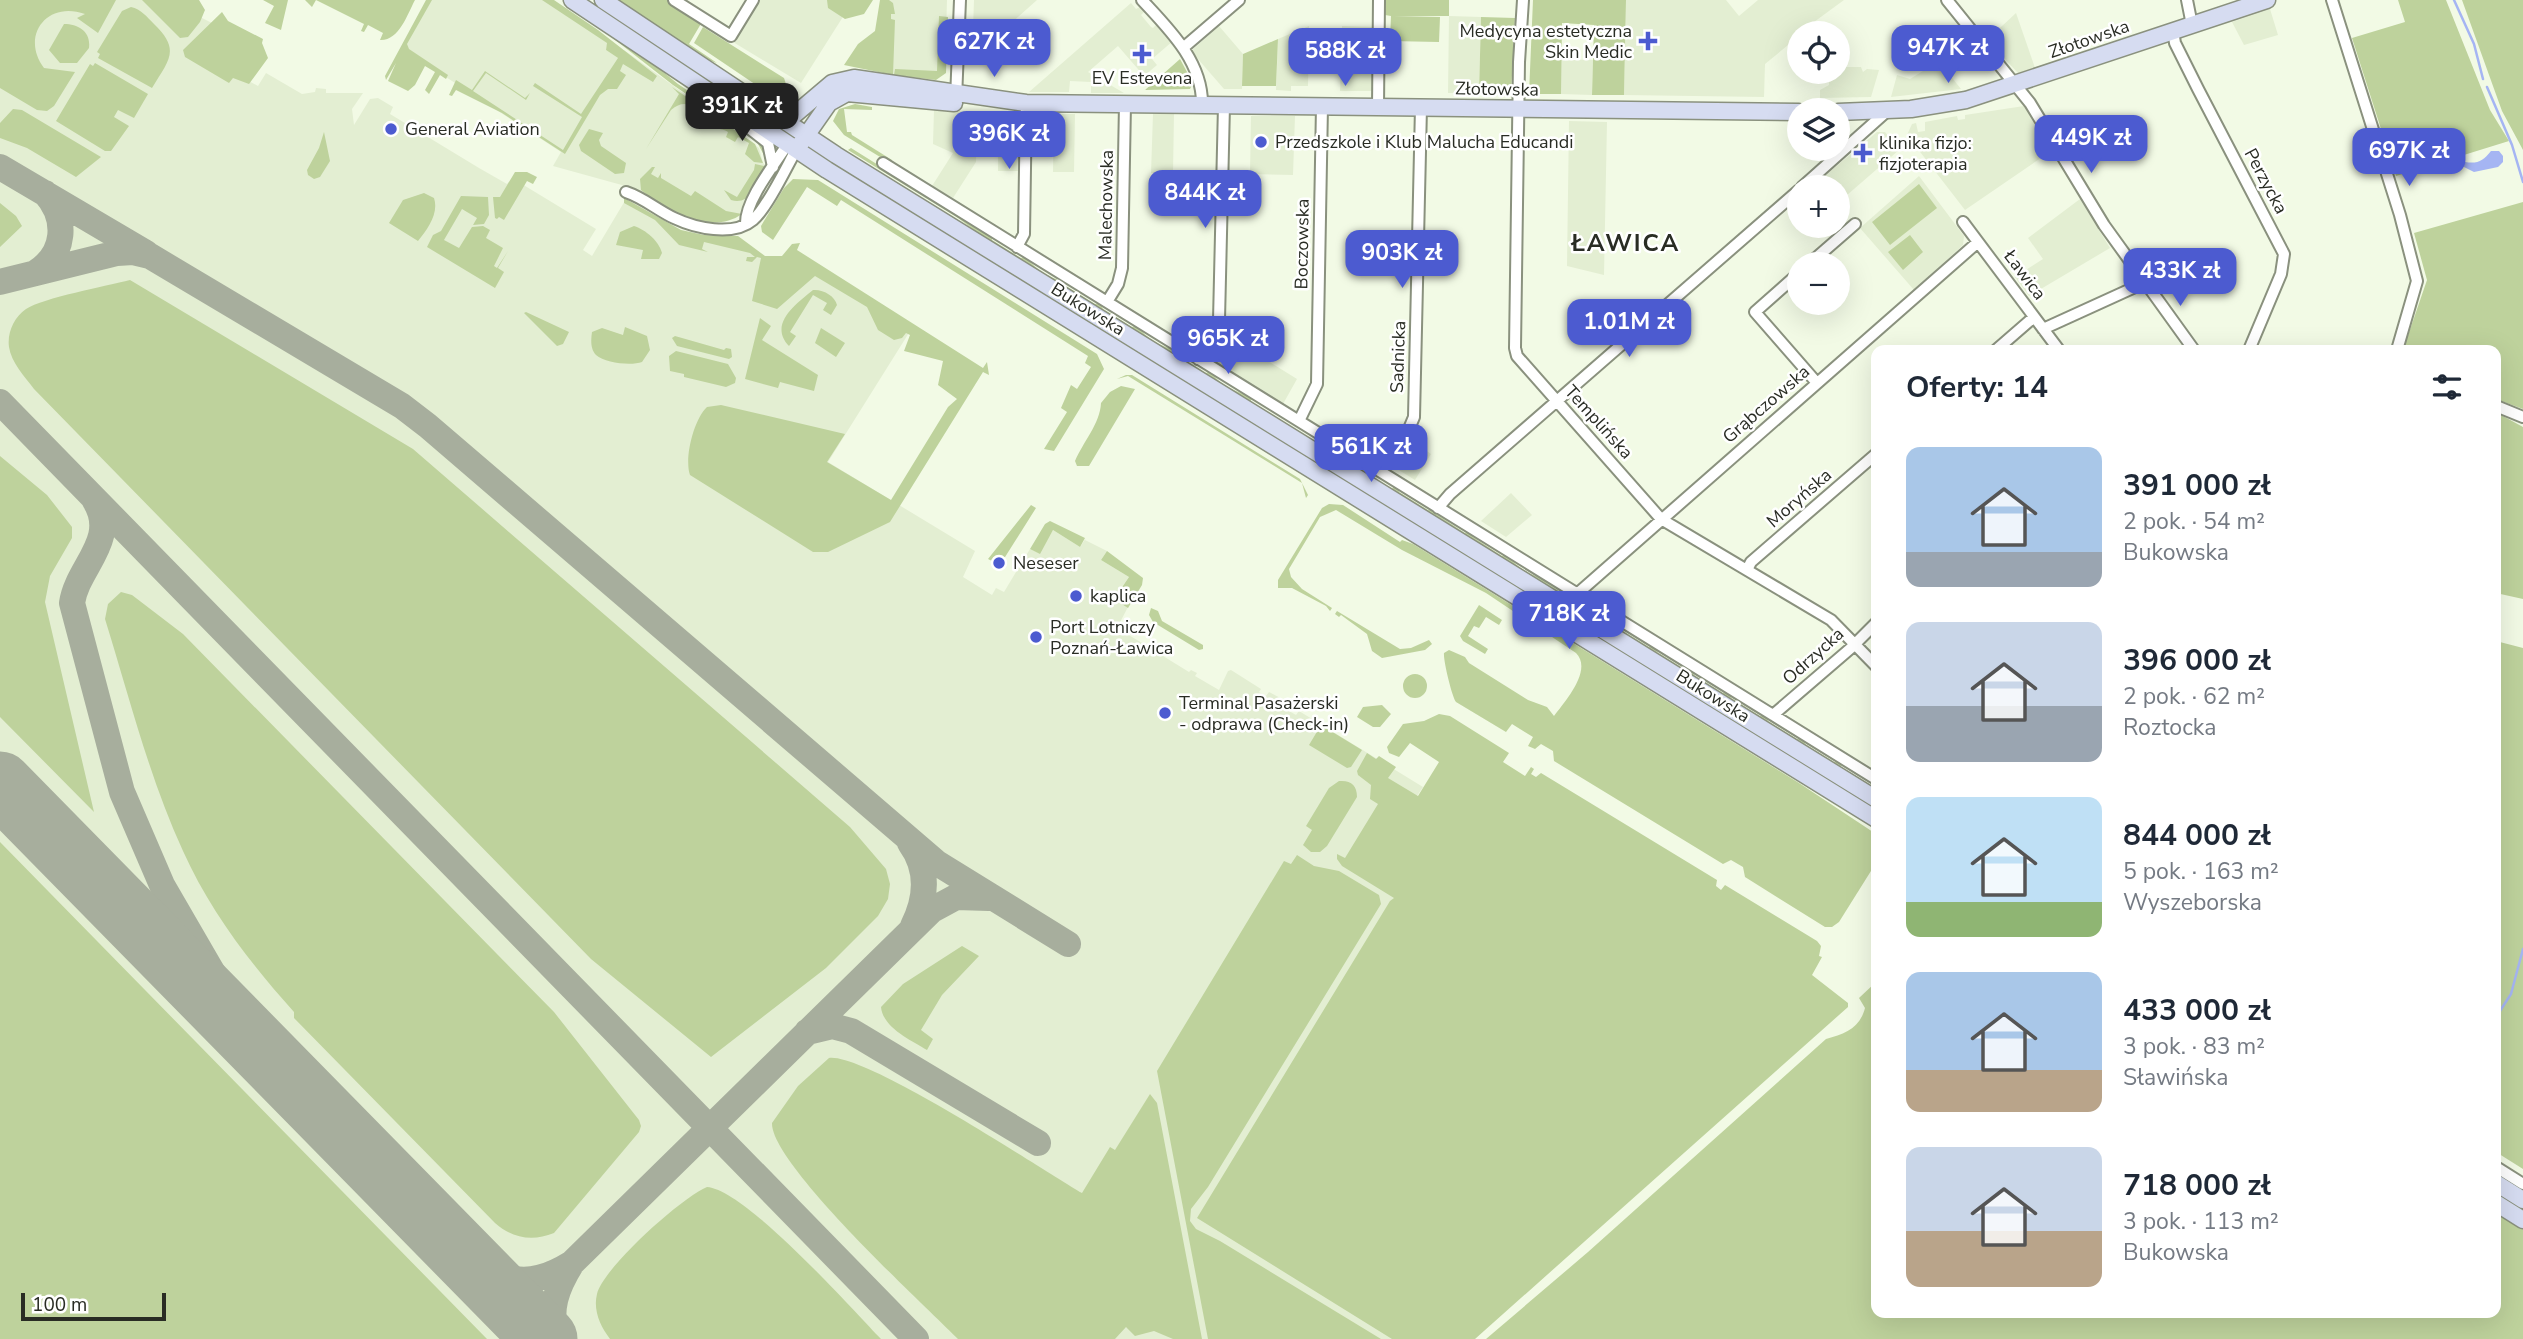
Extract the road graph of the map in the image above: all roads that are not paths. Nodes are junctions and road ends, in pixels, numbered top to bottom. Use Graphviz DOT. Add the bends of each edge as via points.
graph roads {
  1 [pos="572,0"];
  2 [pos="603,0"];
  3 [pos="674,0"];
  4 [pos="753,0"];
  5 [pos="960,0"];
  6 [pos="1142,0"];
  7 [pos="1239,0"];
  8 [pos="1379,0"];
  9 [pos="1523,0"];
  10 [pos="1947,0"];
  11 [pos="2187,0"];
  12 [pos="2267,0"];
  13 [pos="2332,0"];
  14 [pos="2192,25"];
  15 [pos="2173,31"];
  16 [pos="1183,48"];
  17 [pos="2015,84"];
  18 [pos="956,99"];
  19 [pos="1026,103"];
  20 [pos="1125,104"];
  21 [pos="818,105"];
  22 [pos="1202,105"];
  23 [pos="1224,105"];
  24 [pos="1322,106"];
  25 [pos="1378,107"];
  26 [pos="1421,107"];
  27 [pos="1518,108"];
  28 [pos="736,111"];
  29 [pos="1787,112"];
  30 [pos="1850,112"];
  31 [pos="1886,112"];
  32 [pos="771,113"];
  33 [pos="801,133"];
  34 [pos="792,148"];
  35 [pos="836,155"];
  36 [pos="883,163"];
  37 [pos="818,164"];
  38 [pos="778,170"];
  39 [pos="1816,175"];
  40 [pos="626,192"];
  41 [pos="1787,200"];
  42 [pos="1963,222"];
  43 [pos="1855,224"];
  44 [pos="1978,242"];
  45 [pos="1017,247"];
  46 [pos="1824,252"];
  47 [pos="1787,284"];
  48 [pos="2144,284"];
  49 [pos="1107,302"];
  50 [pos="2034,317"];
  51 [pos="2043,329"];
  52 [pos="2002,345"];
  53 [pos="2055,345"];
  54 [pos="2190,345"];
  55 [pos="2251,345"];
  56 [pos="2398,345"];
  57 [pos="1198,359"];
  58 [pos="1817,383"];
  59 [pos="1558,401"];
  60 [pos="2501,408"];
  61 [pos="2523,417"];
  62 [pos="1299,421"];
  63 [pos="1871,458"];
  64 [pos="1377,469"];
  65 [pos="1438,508"];
  66 [pos="1661,519"];
  67 [pos="1746,569"];
  68 [pos="1577,594"];
  69 [pos="1871,628"];
  70 [pos="1855,643"];
  71 [pos="1871,661"];
  72 [pos="1773,715"];
  73 [pos="1871,776"];
  74 [pos="1871,796"];
  75 [pos="1871,816"];
  76 [pos="2501,1170"];
  77 [pos="2523,1184"];
  78 [pos="2501,1186"];
  79 [pos="2523,1200"];
  80 [pos="2501,1206"];
  81 [pos="2523,1220"];
  1 -- 28 [label="main road, Bukowska"];
  2 -- 32 [label="main road, Bukowska"];
  3 -- 4 [label="street" via="731,36"];
  5 -- 18 [label="street"];
  6 -- 16 [label="street"];
  7 -- 16 [label="street"];
  8 -- 25 [label="street"];
  9 -- 27 [label="street, Templińska"];
  10 -- 17 [label="street"];
  11 -- 14 [label="street"];
  12 -- 14 [label="main road, Złotowska"];
  13 -- 56 [label="street" via="2397,202 2417,281"];
  14 -- 15 [label="main road, Złotowska"];
  15 -- 17 [label="main road, Złotowska"];
  15 -- 55 [label="street, Perzycka" via="2192,78 2284,254 2281,274"];
  16 -- 22 [label="street" via="1200,82"];
  17 -- 31 [label="main road, Złotowska" via="1956,102"];
  17 -- 48 [label="street"];
  18 -- 19 [label="main road, Złotowska"];
  18 -- 21 [label="main road, Złotowska" via="855,93"];
  19 -- 20 [label="main road, Złotowska"];
  19 -- 45 [label="street" via="1024,234"];
  20 -- 22 [label="main road, Złotowska"];
  20 -- 49 [label="street, Malechowska" via="1122,268"];
  21 -- 32 [label="main road, Złotowska" via="793,116"];
  21 -- 33 [label="main road, Złotowska"];
  21 -- 35 [label="main road" via="823,133"];
  22 -- 23 [label="main road, Złotowska"];
  23 -- 24 [label="main road, Złotowska"];
  23 -- 57 [label="street" via="1219,320"];
  24 -- 25 [label="main road, Złotowska"];
  24 -- 62 [label="street, Boczowska" via="1317,384"];
  25 -- 26 [label="main road, Złotowska"];
  26 -- 27 [label="main road, Złotowska"];
  26 -- 64 [label="street, Sadnicka" via="1414,417 1406,436"];
  27 -- 29 [label="main road, Złotowska"];
  27 -- 59 [label="street, Templińska" via="1515,348"];
  28 -- 34 [label="main road, Bukowska"];
  28 -- 38 [label="street" via="745,125 768,143"];
  30 -- 31 [label="main road, Złotowska"];
  31 -- 39 [label="street"];
  32 -- 33 [label="main road, Bukowska"];
  33 -- 34 [label="main road, Złotowska"];
  33 -- 35 [label="main road, Bukowska"];
  34 -- 37 [label="main road, Bukowska"];
  34 -- 38 [label="street"];
  35 -- 74 [label="main road, Bukowska"];
  36 -- 45 [label="street, Bukowska"];
  37 -- 38 [label="street"];
  37 -- 75 [label="main road, Bukowska"];
  38 -- 40 [label="street" via="747,209 746,224 729,228 698,226"];
  41 -- 59 [label="street"];
  42 -- 44 [label="street, Ławica"];
  43 -- 46 [label="street"];
  44 -- 50 [label="street, Ławica"];
  44 -- 58 [label="street, Grąbczowska"];
  45 -- 49 [label="street, Bukowska"];
  47 -- 58 [label="street" via="1755,312"];
  48 -- 51 [label="street"];
  48 -- 54 [label="street"];
  49 -- 57 [label="street, Bukowska"];
  50 -- 51 [label="street, Ławica"];
  50 -- 52 [label="street"];
  51 -- 53 [label="street, Ławica"];
  57 -- 62 [label="street, Bukowska"];
  58 -- 66 [label="street, Grąbczowska"];
  59 -- 65 [label="street"];
  59 -- 66 [label="street, Templińska"];
  60 -- 61 [label="street"];
  62 -- 64 [label="street, Bukowska"];
  63 -- 67 [label="street, Moryńska"];
  64 -- 65 [label="street, Bukowska"];
  65 -- 68 [label="street, Bukowska"];
  66 -- 67 [label="street, Templińska"];
  66 -- 68 [label="street, Grąbczowska"];
  67 -- 70 [label="street, Templińska" via="1831,620"];
  68 -- 72 [label="street, Bukowska"];
  69 -- 70 [label="street, Odrzycka"];
  70 -- 71 [label="street, Templińska"];
  70 -- 72 [label="street, Odrzycka"];
  72 -- 73 [label="street, Bukowska"];
  76 -- 77 [label="street"];
  78 -- 79 [label="main road"];
  80 -- 81 [label="main road"];
}
